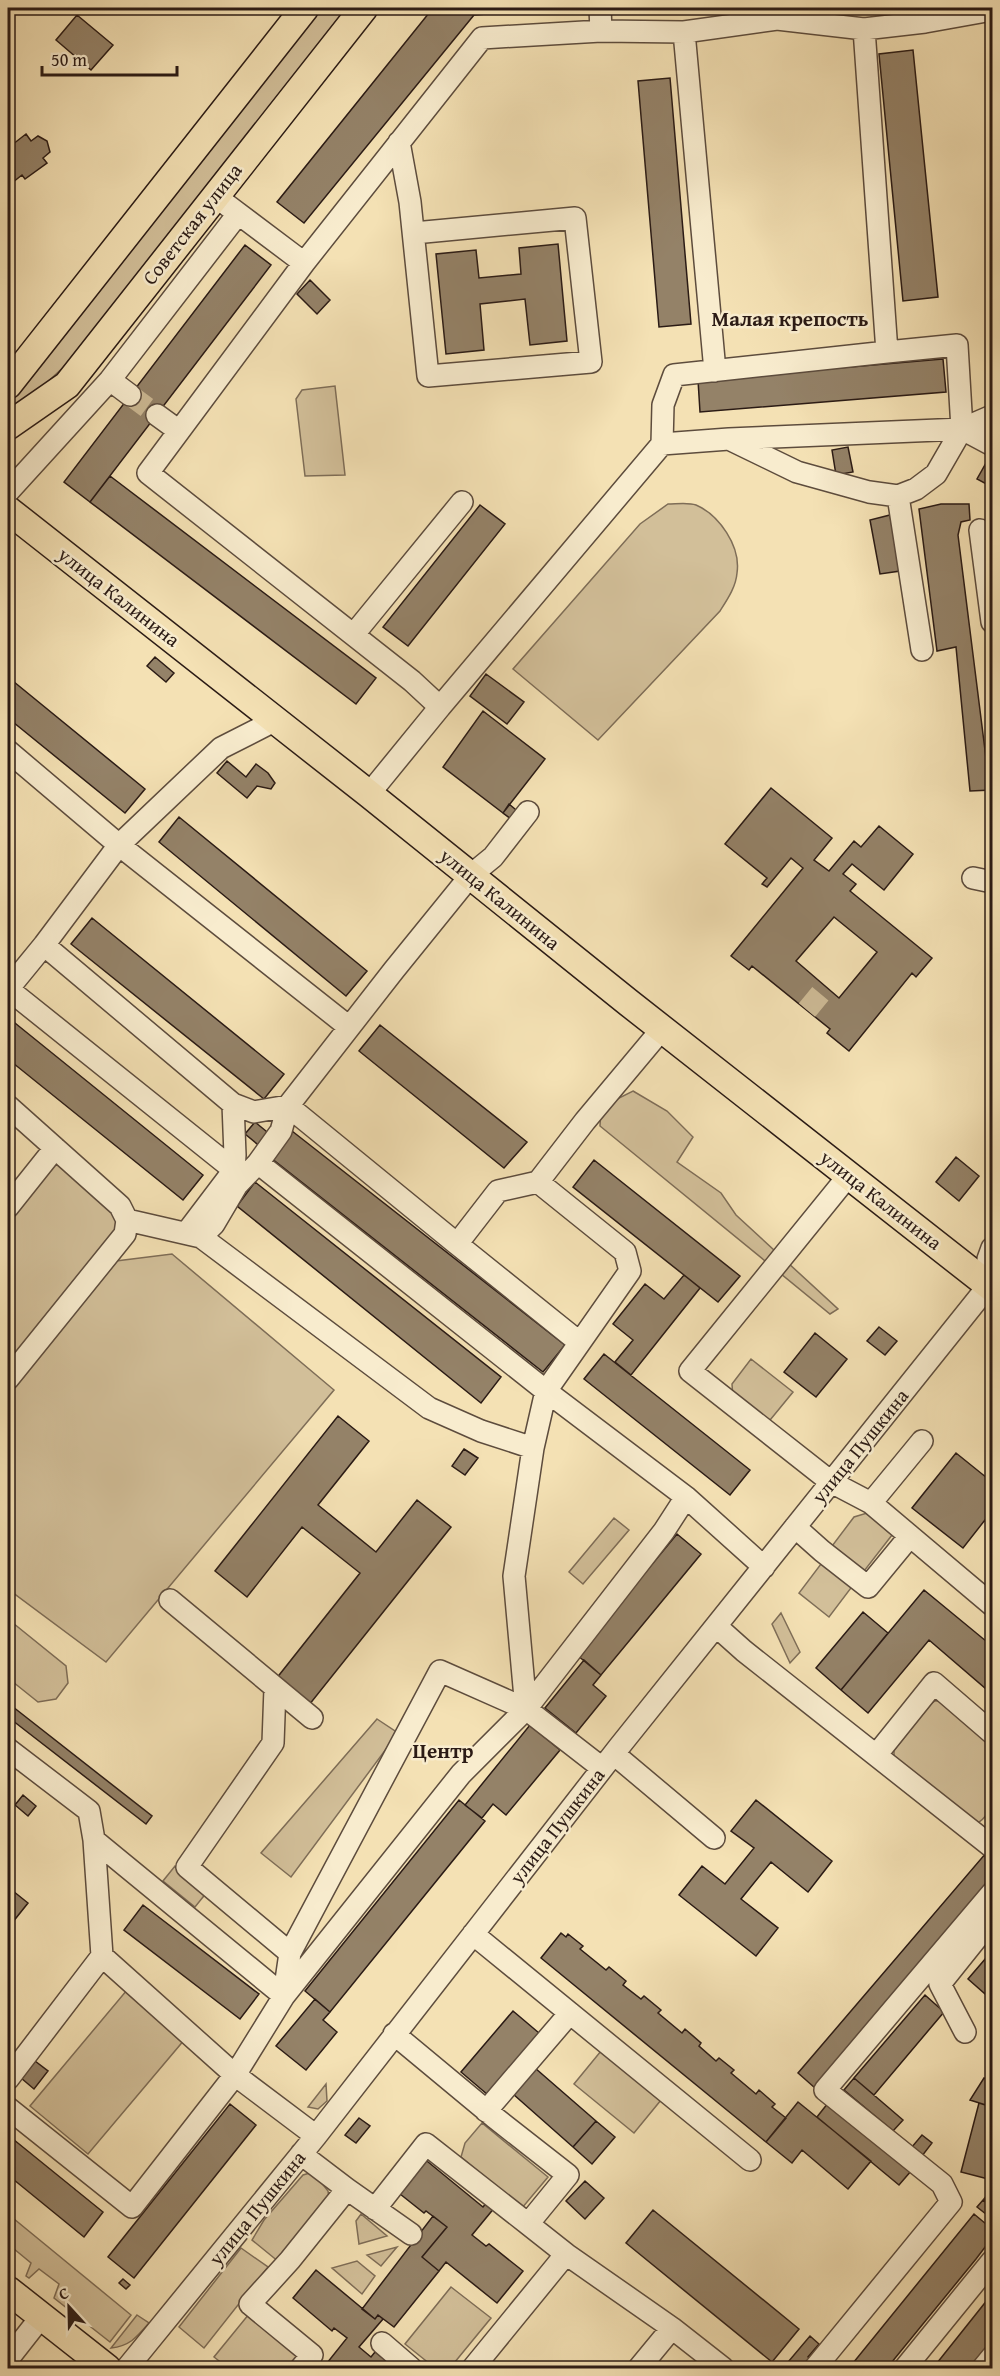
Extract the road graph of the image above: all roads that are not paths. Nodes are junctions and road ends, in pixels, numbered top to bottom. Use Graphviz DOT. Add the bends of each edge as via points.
graph roads {
  1 [pos="305,8"];
  2 [pos="364,8"];
  3 [pos="600,8"];
  4 [pos="993,10"];
  5 [pos="864,29"];
  6 [pos="602,31"];
  7 [pos="684,32"];
  8 [pos="399,142"];
  9 [pos="214,196"];
  10 [pos="238,214"];
  11 [pos="414,233"];
  12 [pos="304,263"];
  13 [pos="887,351"];
  14 [pos="715,371"];
  15 [pos="110,380"];
  16 [pos="8,385"];
  17 [pos="130,395"];
  18 [pos="157,415"];
  19 [pos="993,416"];
  20 [pos="8,426"];
  21 [pos="962,429"];
  22 [pos="179,431"];
  23 [pos="729,439"];
  24 [pos="662,444"];
  25 [pos="993,444"];
  26 [pos="8,492"];
  27 [pos="898,495"];
  28 [pos="462,502"];
  29 [pos="8,510"];
  30 [pos="980,530"];
  31 [pos="993,622"];
  32 [pos="354,634"];
  33 [pos="922,650"];
  34 [pos="440,706"];
  35 [pos="276,720"];
  36 [pos="8,751"];
  37 [pos="369,794"];
  38 [pos="528,812"];
  39 [pos="119,845"];
  40 [pos="471,875"];
  41 [pos="44,945"];
  42 [pos="8,989"];
  43 [pos="349,1028"];
  44 [pos="662,1029"];
  45 [pos="233,1104"];
  46 [pos="8,1106"];
  47 [pos="288,1107"];
  48 [pos="56,1148"];
  49 [pos="258,1164"];
  50 [pos="234,1170"];
  51 [pos="849,1175"];
  52 [pos="538,1182"];
  53 [pos="8,1207"];
  54 [pos="127,1220"];
  55 [pos="194,1234"];
  56 [pos="457,1244"];
  57 [pos="993,1248"];
  58 [pos="991,1287"];
  59 [pos="579,1342"];
  60 [pos="8,1379"];
  61 [pos="546,1391"];
  62 [pos="922,1441"];
  63 [pos="533,1448"];
  64 [pos="831,1482"];
  65 [pos="686,1497"];
  66 [pos="871,1503"];
  67 [pos="795,1527"];
  68 [pos="910,1536"];
  69 [pos="764,1567"];
  70 [pos="170,1600"];
  71 [pos="993,1605"];
  72 [pos="716,1626"];
  73 [pos="275,1688"];
  74 [pos="526,1709"];
  75 [pos="312,1719"];
  76 [pos="993,1733"];
  77 [pos="8,1749"];
  78 [pos="877,1754"];
  79 [pos="608,1761"];
  80 [pos="714,1838"];
  81 [pos="94,1840"];
  82 [pos="990,1840"];
  83 [pos="993,1893"];
  84 [pos="993,1919"];
  85 [pos="473,1934"];
  86 [pos="290,1953"];
  87 [pos="102,1956"];
  88 [pos="284,1996"];
  89 [pos="570,2013"];
  90 [pos="965,2031"];
  91 [pos="394,2034"];
  92 [pos="236,2074"];
  93 [pos="8,2079"];
  94 [pos="8,2108"];
  95 [pos="486,2111"];
  96 [pos="316,2136"];
  97 [pos="301,2154"];
  98 [pos="750,2160"];
  99 [pos="347,2189"];
  100 [pos="375,2209"];
  101 [pos="528,2224"];
  102 [pos="411,2234"];
  103 [pos="566,2254"];
  104 [pos="993,2261"];
  105 [pos="8,2290"];
  106 [pos="41,2317"];
  107 [pos="672,2328"];
  108 [pos="382,2343"];
  109 [pos="993,2357"];
  110 [pos="8,2359"];
  111 [pos="106,2368"];
  112 [pos="127,2368"];
  113 [pos="301,2368"];
  114 [pos="411,2368"];
  115 [pos="473,2368"];
  116 [pos="639,2368"];
  117 [pos="723,2368"];
  118 [pos="815,2368"];
  119 [pos="905,2368"];
  120 [pos="983,2368"];
  1 -- 16 [label="main road"];
  2 -- 9 [label="main road, Советская улица"];
  3 -- 6 [label="street"];
  4 -- 5 [label="street"];
  5 -- 7 [label="street" via="777,20"];
  5 -- 13 [label="street"];
  6 -- 7 [label="street"];
  6 -- 8 [label="street" via="482,38"];
  7 -- 14 [label="street"];
  8 -- 11 [label="street"];
  8 -- 12 [label="street"];
  9 -- 10 [label="street"];
  9 -- 20 [label="main road, Советская улица" via="67,385"];
  10 -- 12 [label="street"];
  10 -- 15 [label="street"];
  11 -- 11 [label="street" via="428,376 591,362 575,218"];
  12 -- 22 [label="street"];
  13 -- 14 [label="street"];
  13 -- 21 [label="street" via="957,345"];
  14 -- 24 [label="street" via="674,375 663,405"];
  15 -- 17 [label="street"];
  15 -- 26 [label="street"];
  18 -- 22 [label="street"];
  19 -- 21 [label="street"];
  21 -- 23 [label="street"];
  21 -- 25 [label="street"];
  21 -- 27 [label="street" via="936,474 916,489"];
  22 -- 32 [label="street" via="148,473"];
  23 -- 24 [label="street"];
  23 -- 27 [label="street" via="797,472 869,492"];
  24 -- 34 [label="street"];
  27 -- 33 [label="street"];
  28 -- 32 [label="street"];
  29 -- 35 [label="main road, улица Калинина"];
  30 -- 31 [label="street"];
  32 -- 34 [label="street"];
  34 -- 37 [label="street"];
  35 -- 37 [label="main road, улица Калинина"];
  35 -- 39 [label="street" via="221,748"];
  36 -- 39 [label="street"];
  37 -- 40 [label="main road, улица Калинина"];
  38 -- 40 [label="street" via="493,858"];
  39 -- 41 [label="street"];
  39 -- 43 [label="street"];
  40 -- 43 [label="street"];
  40 -- 44 [label="main road, улица Калинина"];
  41 -- 42 [label="street"];
  41 -- 45 [label="street"];
  42 -- 50 [label="street"];
  43 -- 47 [label="street"];
  44 -- 51 [label="main road, улица Калинина"];
  44 -- 52 [label="street"];
  45 -- 47 [label="street" via="254,1112"];
  45 -- 50 [label="street"];
  46 -- 48 [label="street"];
  47 -- 49 [label="street" via="281,1131"];
  47 -- 56 [label="street"];
  48 -- 53 [label="street"];
  48 -- 54 [label="street" via="120,1206"];
  49 -- 55 [label="street" via="237,1185 214,1224"];
  49 -- 61 [label="street"];
  50 -- 55 [label="street"];
  51 -- 58 [label="main road, улица Калинина"];
  51 -- 64 [label="street" via="690,1371"];
  52 -- 56 [label="street" via="498,1191"];
  52 -- 59 [label="street" via="625,1252 630,1271"];
  54 -- 55 [label="street"];
  54 -- 60 [label="street" via="125,1234"];
  55 -- 63 [label="street" via="429,1408"];
  56 -- 59 [label="street"];
  57 -- 58 [label="street" via="988,1259"];
  58 -- 64 [label="street, улица Пушкина"];
  59 -- 61 [label="street"];
  61 -- 63 [label="street"];
  61 -- 65 [label="street"];
  62 -- 66 [label="street"];
  63 -- 74 [label="street" via="514,1576"];
  64 -- 66 [label="street"];
  64 -- 67 [label="street, улица Пушкина"];
  65 -- 69 [label="street"];
  65 -- 74 [label="street"];
  66 -- 68 [label="street"];
  67 -- 68 [label="street" via="868,1587"];
  67 -- 69 [label="street, улица Пушкина"];
  68 -- 71 [label="street"];
  69 -- 72 [label="street, улица Пушкина"];
  70 -- 73 [label="street"];
  72 -- 78 [label="street"];
  72 -- 79 [label="street, улица Пушкина"];
  73 -- 75 [label="street"];
  73 -- 86 [label="street" via="273,1743 187,1867"];
  74 -- 79 [label="street"];
  74 -- 86 [label="street" via="440,1671"];
  74 -- 88 [label="street" via="461,1774"];
  76 -- 78 [label="street" via="934,1683"];
  77 -- 81 [label="street" via="89,1811"];
  78 -- 82 [label="street"];
  79 -- 80 [label="street"];
  79 -- 85 [label="street, улица Пушкина"];
  81 -- 87 [label="street"];
  81 -- 88 [label="street"];
  83 -- 118 [label="street" via="825,2090 942,2184 951,2202"];
  84 -- 90 [label="street" via="940,1984"];
  85 -- 89 [label="street"];
  85 -- 91 [label="street, улица Пушкина"];
  86 -- 88 [label="street"];
  87 -- 92 [label="street"];
  87 -- 93 [label="street"];
  88 -- 92 [label="street"];
  89 -- 95 [label="street"];
  89 -- 98 [label="street"];
  91 -- 95 [label="street"];
  91 -- 96 [label="street, улица Пушкина"];
  92 -- 94 [label="street" via="132,2207"];
  92 -- 96 [label="street"];
  95 -- 101 [label="street" via="568,2175"];
  96 -- 97 [label="street, улица Пушкина"];
  97 -- 99 [label="street"];
  97 -- 112 [label="street, улица Пушкина"];
  99 -- 100 [label="street"];
  99 -- 113 [label="street" via="250,2304 312,2355"];
  100 -- 101 [label="street" via="426,2144"];
  100 -- 102 [label="street"];
  101 -- 103 [label="street"];
  103 -- 107 [label="street"];
  103 -- 115 [label="street"];
  104 -- 119 [label="street"];
  105 -- 106 [label="main road"];
  106 -- 110 [label="street"];
  106 -- 111 [label="main road"];
  107 -- 116 [label="street"];
  107 -- 117 [label="street"];
  108 -- 114 [label="street"];
  109 -- 120 [label="street"];
}
